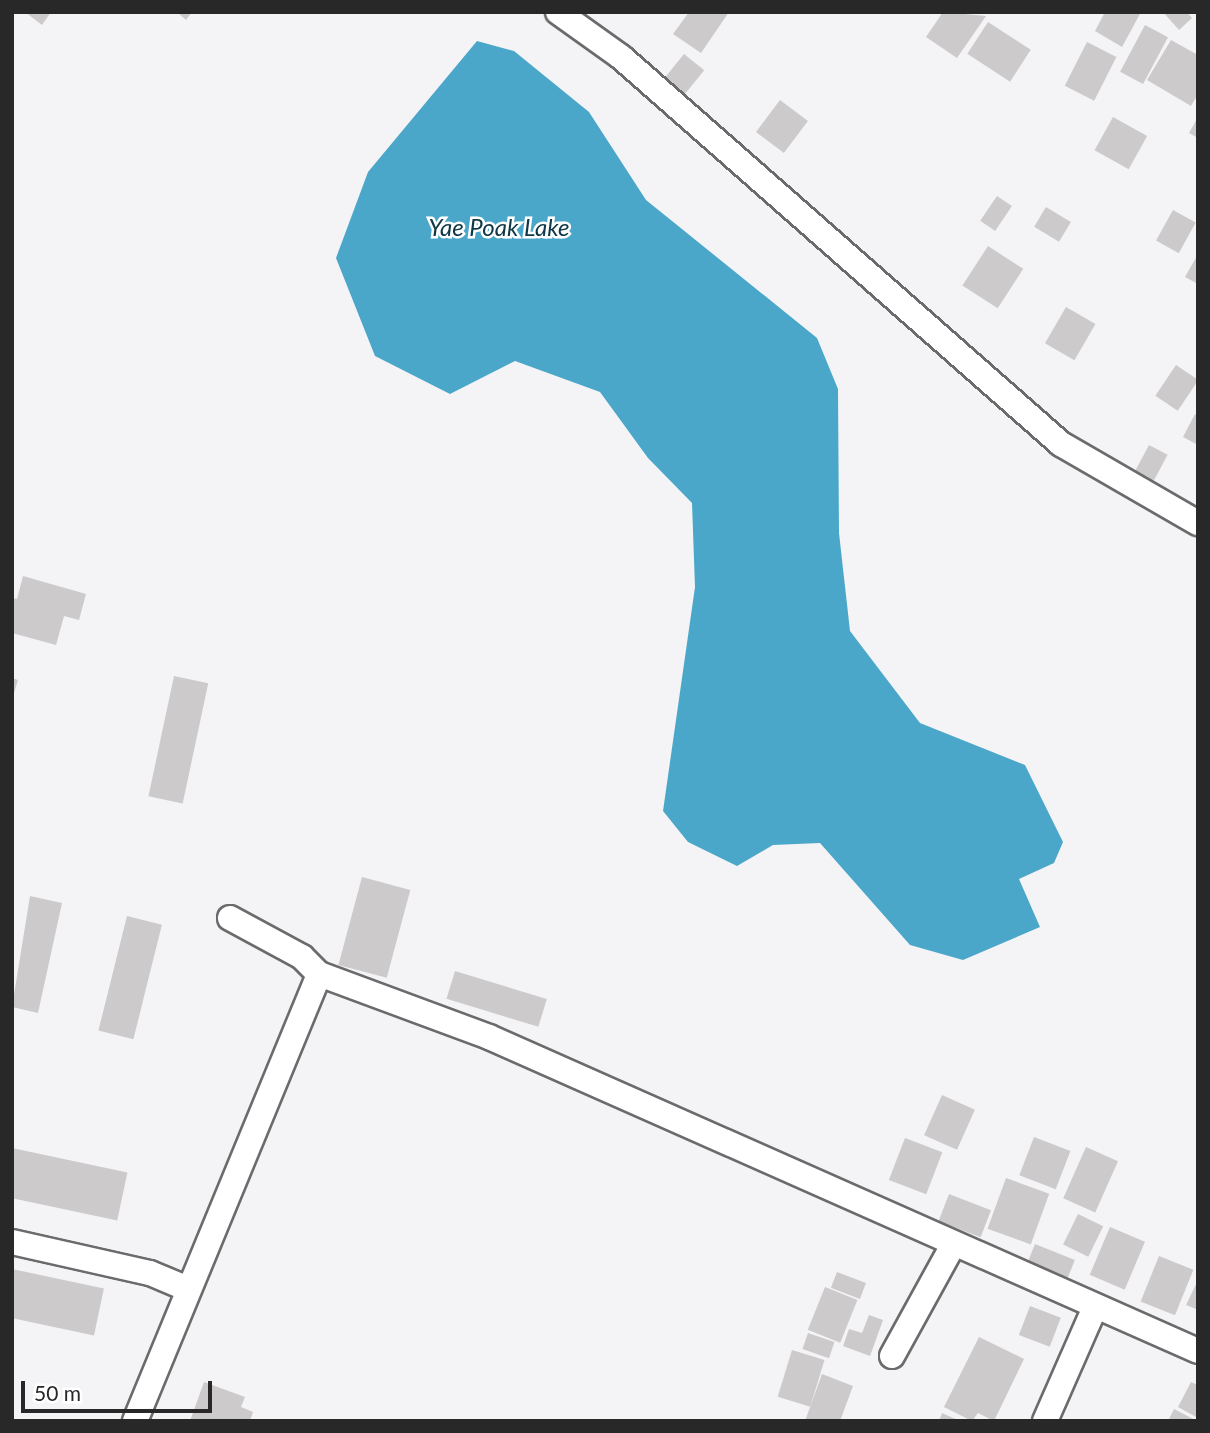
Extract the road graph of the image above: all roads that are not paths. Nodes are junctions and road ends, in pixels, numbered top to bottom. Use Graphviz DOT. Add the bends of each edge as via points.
graph roads {
  1 [pos="558,12"];
  2 [pos="1196,517"];
  3 [pos="230,919"];
  4 [pos="319,974"];
  5 [pos="12,1242"];
  6 [pos="953,1245"];
  7 [pos="188,1289"];
  8 [pos="1096,1307"];
  9 [pos="1198,1351"];
  10 [pos="892,1356"];
  11 [pos="135,1421"];
  12 [pos="1045,1421"];
  1 -- 2 [label="street" via="621,57 1061,444"];
  3 -- 4 [label="street" via="302,957"];
  4 -- 6 [label="street" via="489,1037"];
  4 -- 7 [label="street"];
  5 -- 7 [label="street" via="150,1273"];
  6 -- 8 [label="street"];
  6 -- 10 [label="street"];
  7 -- 11 [label="street"];
  8 -- 9 [label="street"];
  8 -- 12 [label="street"];
}
